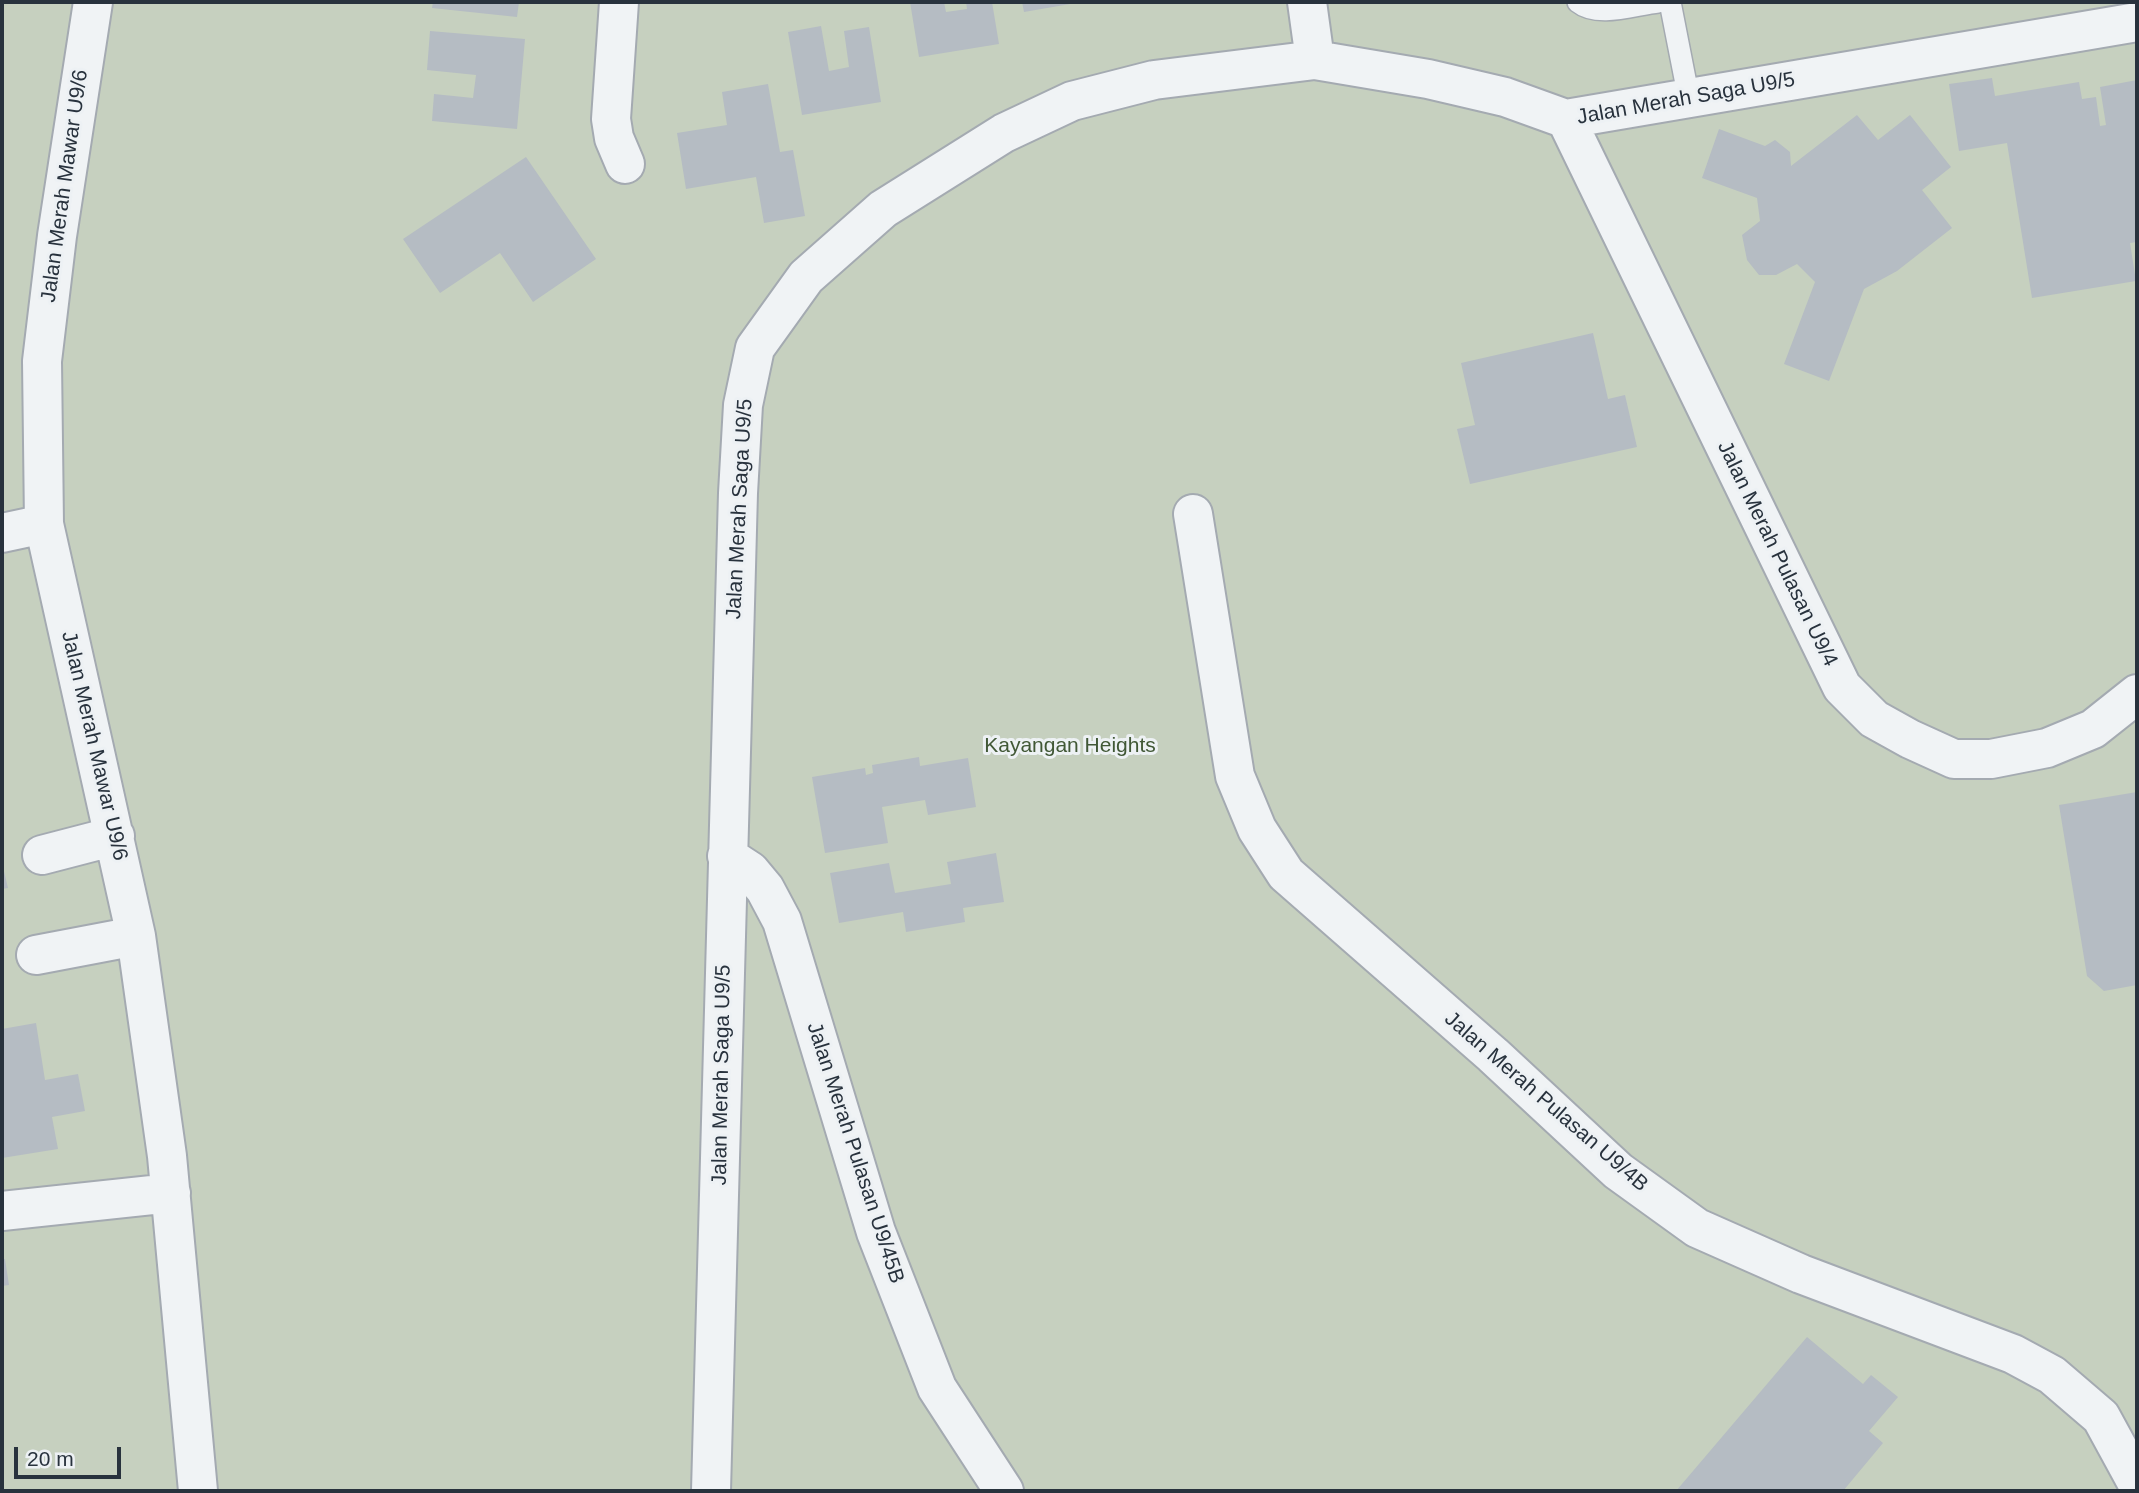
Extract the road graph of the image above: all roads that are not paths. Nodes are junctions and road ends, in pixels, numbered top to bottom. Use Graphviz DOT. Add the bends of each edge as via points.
graph roads {
  1 [pos="93,2"];
  2 [pos="619,2"];
  3 [pos="1307,2"];
  4 [pos="1578,2"];
  5 [pos="1658,2"];
  6 [pos="1670,2"];
  7 [pos="2137,22"];
  8 [pos="1315,60"];
  9 [pos="1689,99"];
  10 [pos="1566,120"];
  11 [pos="625,164"];
  12 [pos="1193,514"];
  13 [pos="44,524"];
  14 [pos="2,533"];
  15 [pos="2137,694"];
  16 [pos="115,836"];
  17 [pos="42,855"];
  18 [pos="726,856"];
  19 [pos="136,936"];
  20 [pos="36,955"];
  21 [pos="171,1193"];
  22 [pos="2,1211"];
  23 [pos="2137,1483"];
  24 [pos="198,1491"];
  25 [pos="711,1491"];
  26 [pos="1004,1491"];
  1 -- 13 [label="street, Jalan Merah Mawar U9/6" via="42,362"];
  2 -- 11 [label="street" via="611,119"];
  3 -- 8 [label="street"];
  4 -- 5 [label="lane" via="1596,10"];
  6 -- 9 [label="lane"];
  7 -- 9 [label="street, Jalan Merah Saga U9/5"];
  8 -- 10 [label="street, Jalan Merah Saga U9/5" via="1505,97"];
  8 -- 18 [label="street, Jalan Merah Saga U9/5" via="1154,80 1072,100 1004,133 883,209 806,277 755,348 743,405"];
  9 -- 10 [label="street, Jalan Merah Saga U9/5"];
  10 -- 15 [label="street, Jalan Merah Pulasan U9/4" via="1842,687 1874,719 1954,759 1991,759 2047,748 2093,729"];
  12 -- 23 [label="street, Jalan Merah Pulasan U9/4B" via="1235,776 1257,829 1286,874 1618,1171 1657,1200 1697,1228 1766,1259 2012,1354 2052,1374 2101,1417"];
  13 -- 14 [label="street"];
  13 -- 16 [label="street, Jalan Merah Mawar U9/6"];
  16 -- 17 [label="street"];
  16 -- 19 [label="street, Jalan Merah Mawar U9/6"];
  18 -- 25 [label="street, Jalan Merah Saga U9/5"];
  18 -- 26 [label="street, Jalan Merah Pulasan U9/45B" via="750,871 782,921 881,1245 937,1388"];
  19 -- 20 [label="street"];
  19 -- 21 [label="street, Jalan Merah Mawar U9/6"];
  21 -- 22 [label="street"];
  21 -- 24 [label="street, Jalan Merah Mawar U9/6"];
}
